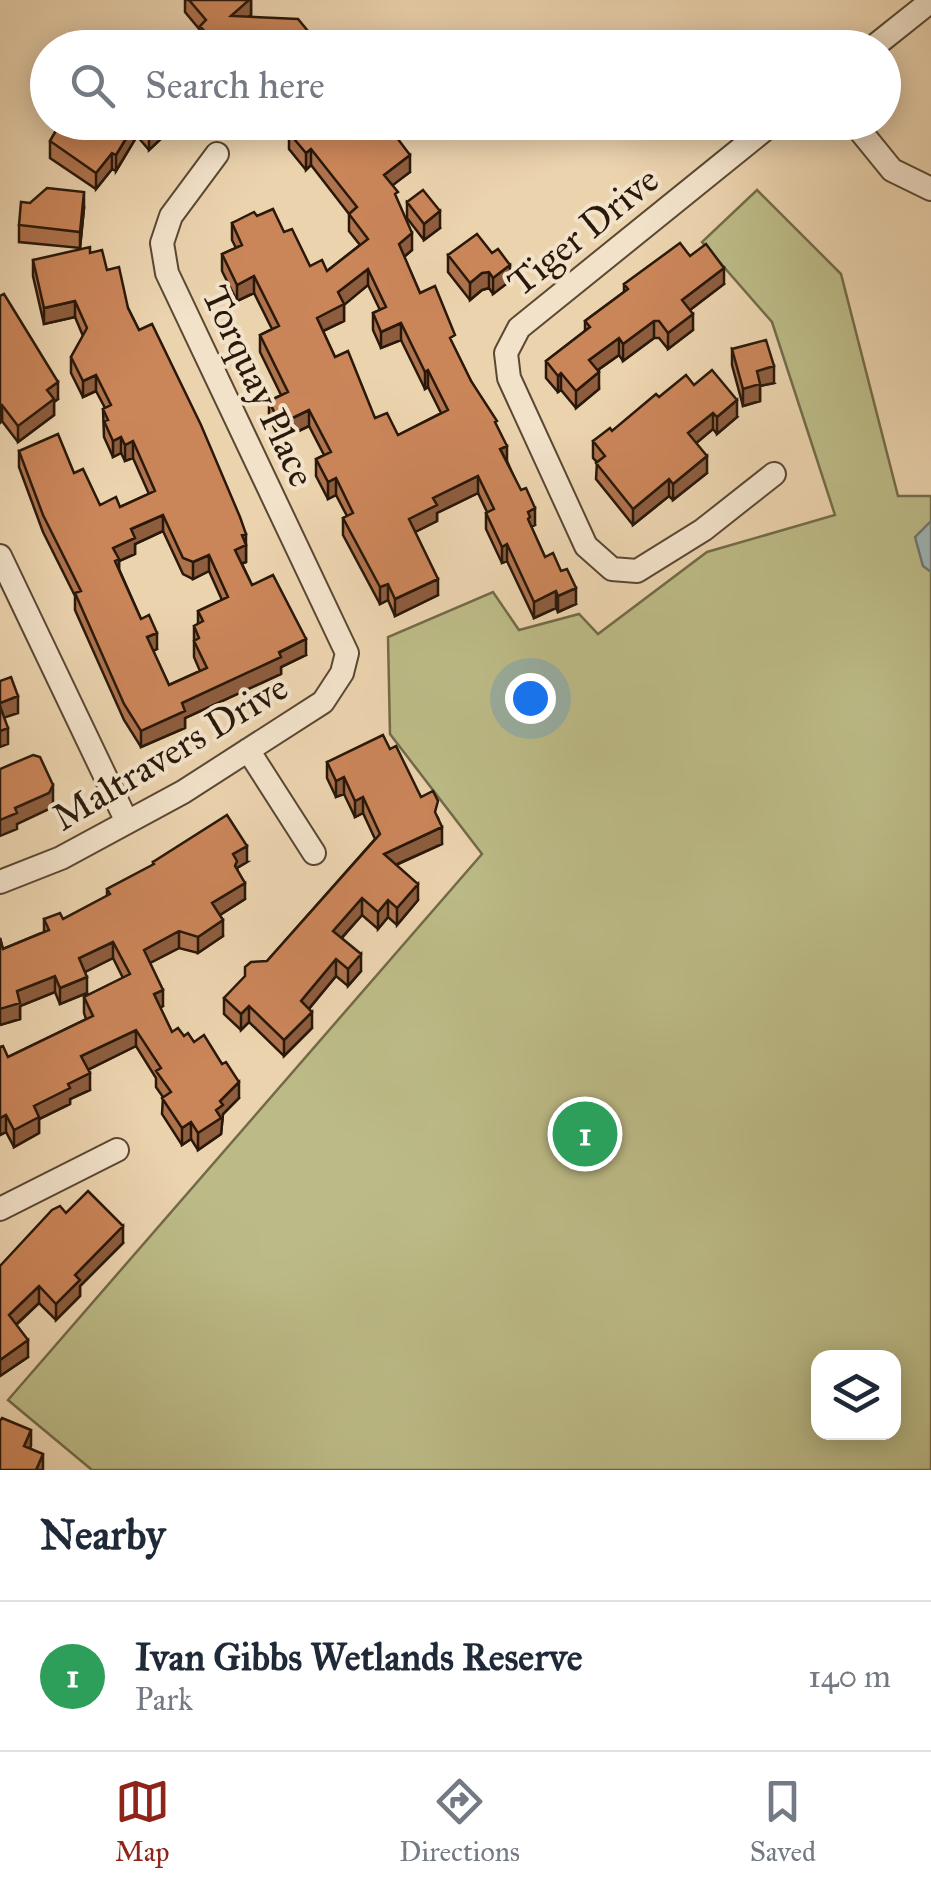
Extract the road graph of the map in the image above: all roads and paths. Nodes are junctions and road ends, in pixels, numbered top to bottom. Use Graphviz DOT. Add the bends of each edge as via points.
graph roads {
  1 [pos="931,2"];
  2 [pos="895,30"];
  3 [pos="752,140"];
  4 [pos="868,140"];
  5 [pos="216,154"];
  6 [pos="931,189"];
  7 [pos="774,474"];
  8 [pos="0,556"];
  9 [pos="347,653"];
  10 [pos="248,750"];
  11 [pos="127,822"];
  12 [pos="314,852"];
  13 [pos="0,882"];
  14 [pos="118,1150"];
  15 [pos="0,1210"];
  1 -- 2 [label="street"];
  3 -- 7 [label="street, Tiger Drive" via="520,328 506,352 509,378 586,546 612,569 637,571"];
  4 -- 6 [label="street" via="892,170"];
  5 -- 9 [label="street, Torquay Place" via="171,216 162,243 167,273"];
  8 -- 11 [label="street"];
  9 -- 10 [label="street, Maltravers Drive" via="323,702"];
  10 -- 11 [label="street, Maltravers Drive"];
  10 -- 12 [label="street"];
  11 -- 13 [label="street, Maltravers Drive"];
  14 -- 15 [label="street"];
}
